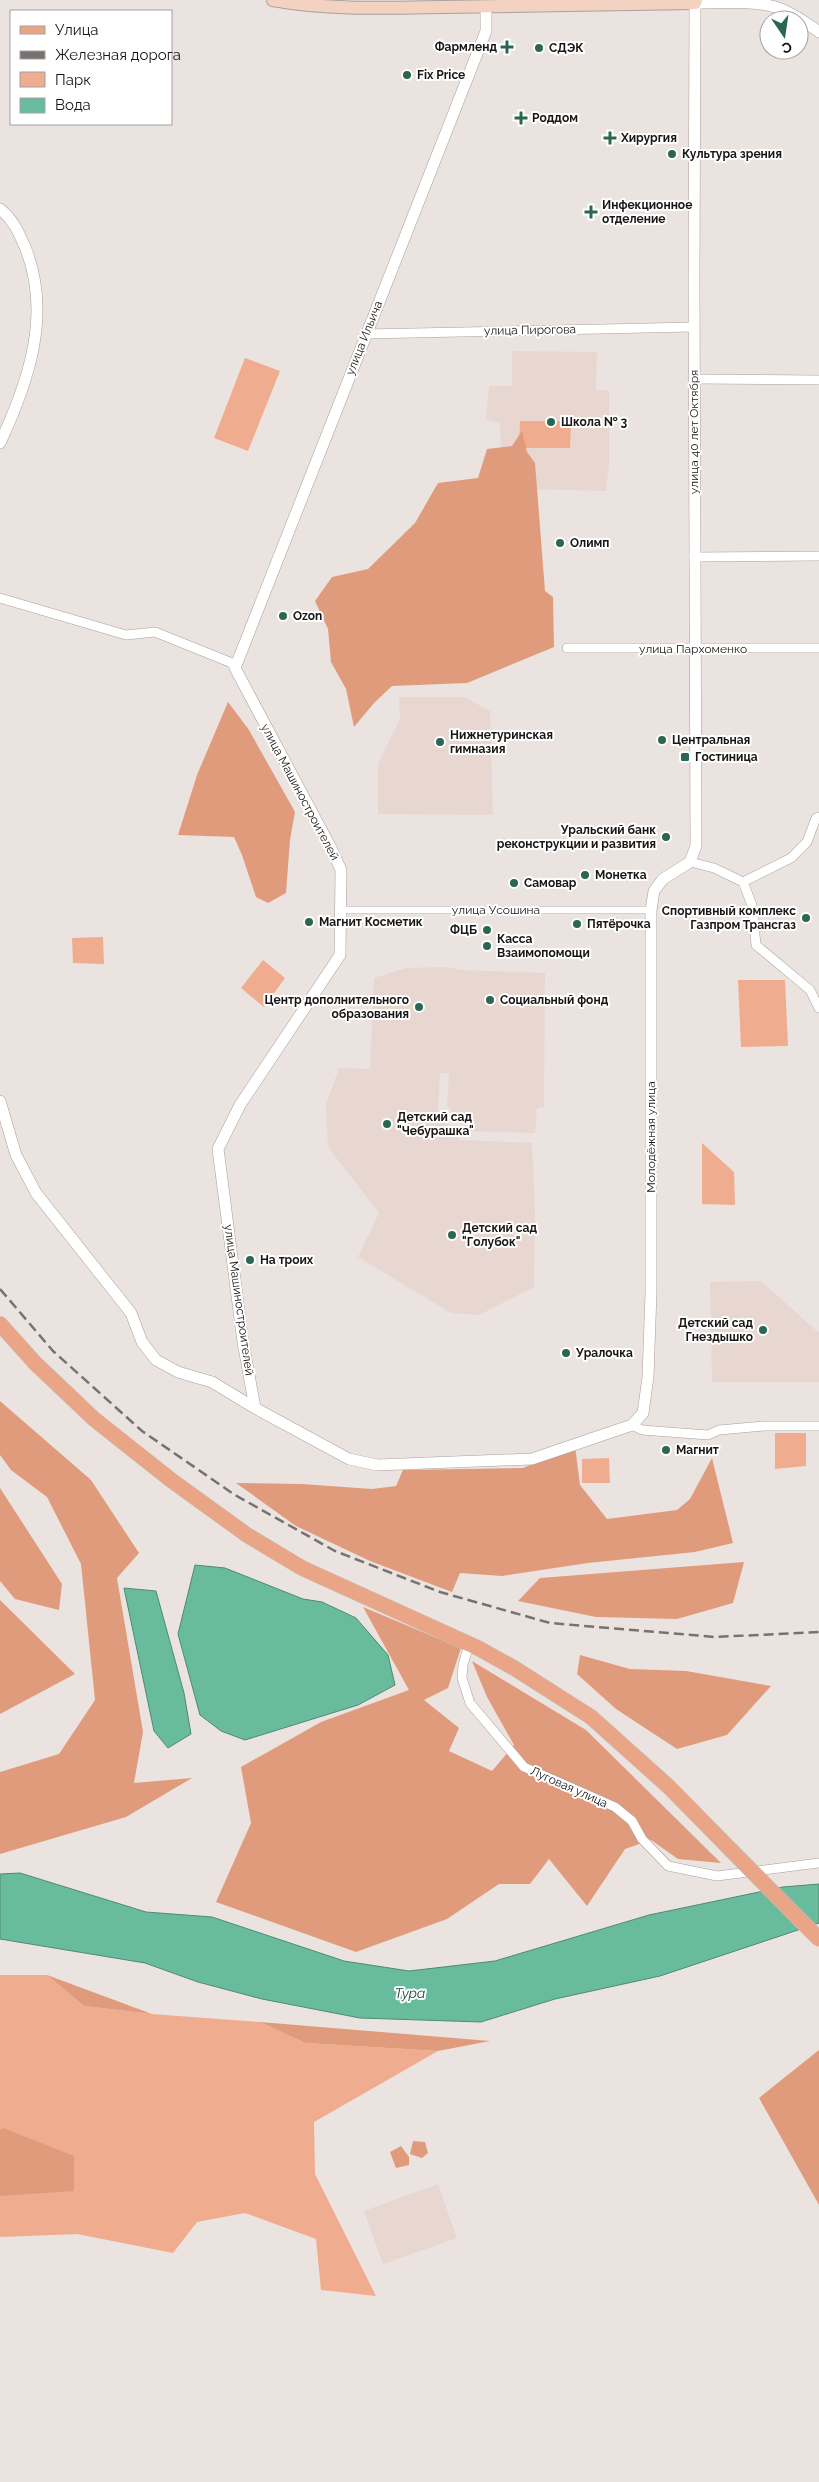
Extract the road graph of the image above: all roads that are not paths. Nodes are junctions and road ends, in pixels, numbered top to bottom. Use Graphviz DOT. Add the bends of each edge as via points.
graph roads {
  1 [pos="273,0"];
  2 [pos="696,1"];
  3 [pos="304,3"];
  4 [pos="486,7"];
  5 [pos="819,32"];
  6 [pos="0,209"];
  7 [pos="694,327"];
  8 [pos="365,334"];
  9 [pos="694,379"];
  10 [pos="819,380"];
  11 [pos="0,443"];
  12 [pos="819,556"];
  13 [pos="694,557"];
  14 [pos="0,598"];
  15 [pos="567,648"];
  16 [pos="819,648"];
  17 [pos="695,649"];
  18 [pos="235,668"];
  19 [pos="819,817"];
  20 [pos="690,862"];
  21 [pos="743,882"];
  22 [pos="340,910"];
  23 [pos="651,910"];
  24 [pos="819,1008"];
  25 [pos="0,1101"];
  26 [pos="0,1324"];
  27 [pos="256,1408"];
  28 [pos="632,1425"];
  29 [pos="819,1426"];
  30 [pos="469,1644"];
  31 [pos="819,1863"];
  32 [pos="819,1939"];
  1 -- 3 [label="main road"];
  2 -- 4 [label="main road"];
  2 -- 5 [label="street" via="777,7"];
  2 -- 7 [label="street, улица 40 лет Октября"];
  3 -- 4 [label="main road"];
  4 -- 8 [label="street, улица Ильича" via="486,30"];
  6 -- 11 [label="street" via="19,232 36,281 38,301 35,343 28,374"];
  7 -- 8 [label="street, улица Пирогова"];
  7 -- 9 [label="street, улица 40 лет Октября"];
  8 -- 18 [label="street, улица Ильича"];
  9 -- 10 [label="street"];
  9 -- 13 [label="street, улица 40 лет Октября"];
  12 -- 13 [label="street"];
  13 -- 17 [label="street, улица 40 лет Октября"];
  14 -- 18 [label="street" via="126,636 155,632 232,663"];
  15 -- 17 [label="street, улица Пархоменко"];
  16 -- 17 [label="street, улица Пархоменко"];
  17 -- 20 [label="street, улица 40 лет Октября" via="696,846"];
  18 -- 22 [label="street, улица Машиностроителей" via="331,848 340,870"];
  19 -- 21 [label="street" via="807,842 791,858"];
  20 -- 21 [label="street" via="714,868"];
  20 -- 23 [label="street, Молодёжная улица" via="663,879 654,891"];
  21 -- 24 [label="street" via="752,905 756,945 810,990"];
  22 -- 23 [label="street, улица Усошина"];
  22 -- 27 [label="street, улица Машиностроителей" via="340,955 240,1105 218,1149 243,1342"];
  23 -- 28 [label="street, Молодёжная улица" via="648,1377 643,1413"];
  25 -- 27 [label="street" via="24,1174 131,1313 142,1342 156,1360 178,1372 212,1382"];
  26 -- 30 [label="main road" via="35,1363 94,1419 247,1535 302,1568"];
  27 -- 28 [label="street" via="348,1459 377,1465 532,1459"];
  28 -- 29 [label="street" via="642,1430 708,1435 719,1430 764,1426"];
  30 -- 31 [label="street, Луговая улица" via="462,1678 470,1703 524,1767 615,1807 632,1821 642,1839 668,1866 717,1876"];
  30 -- 32 [label="main road, bridge" via="514,1668 591,1717 669,1787"];
}
